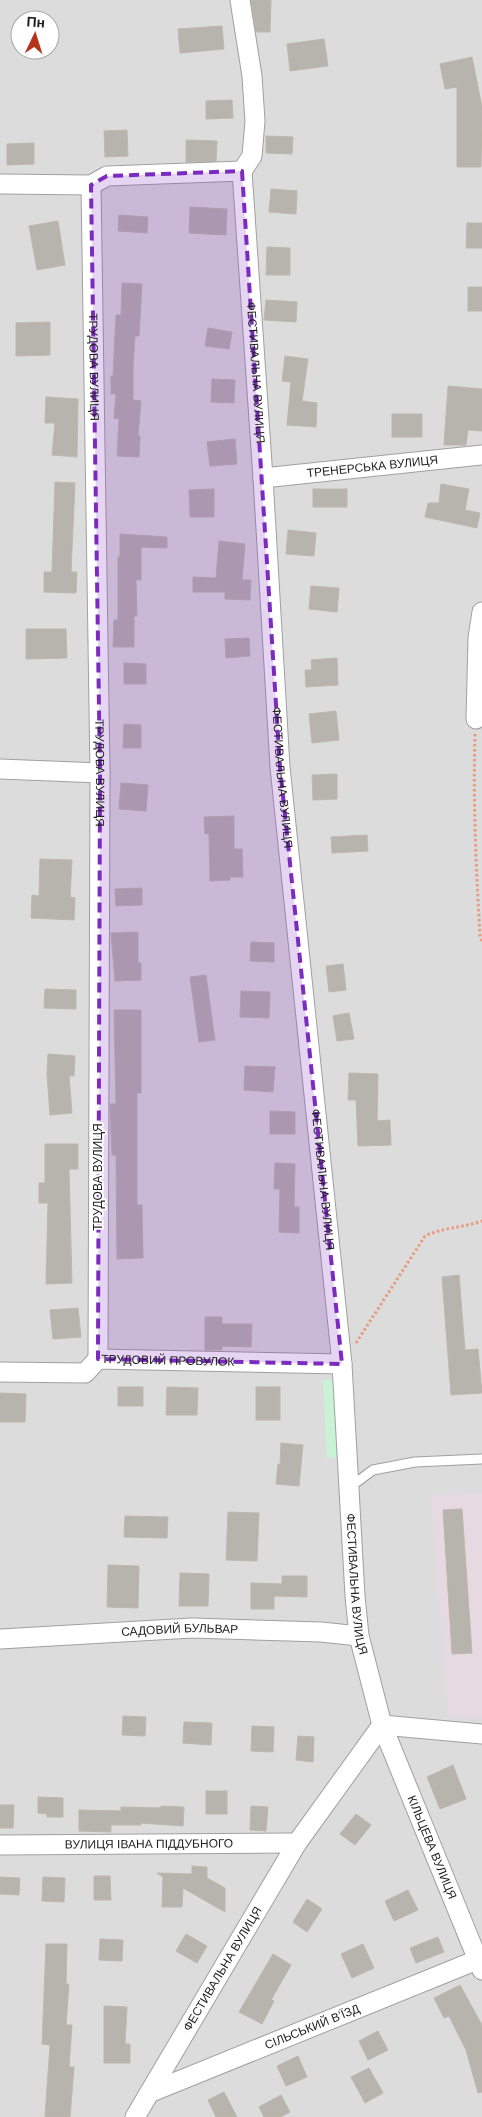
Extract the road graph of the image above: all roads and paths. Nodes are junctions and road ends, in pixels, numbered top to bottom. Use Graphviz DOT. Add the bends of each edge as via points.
graph roads {
  1 [pos="240,0"];
  2 [pos="242,171"];
  3 [pos="0,184"];
  4 [pos="92,185"];
  5 [pos="482,455"];
  6 [pos="263,478"];
  7 [pos="482,612"];
  8 [pos="476,719"];
  9 [pos="0,769"];
  10 [pos="100,773"];
  11 [pos="482,942"];
  12 [pos="482,1221"];
  13 [pos="98,1359"];
  14 [pos="342,1364"];
  15 [pos="0,1372"];
  16 [pos="482,1459"];
  17 [pos="350,1487"];
  18 [pos="359,1636"];
  19 [pos="0,1639"];
  20 [pos="382,1725"];
  21 [pos="482,1734"];
  22 [pos="297,1843"];
  23 [pos="0,1845"];
  24 [pos="480,1965"];
  25 [pos="149,2093"];
  26 [pos="135,2117"];
  1 -- 2 [label="street" via="252,76 254,122 252,156"];
  2 -- 4 [label="street" via="108,176"];
  2 -- 6 [label="street, ФЕСТИВАЛЬНА ВУЛИЦЯ"];
  3 -- 4 [label="street"];
  4 -- 10 [label="street, ТРУДОВА ВУЛИЦЯ"];
  5 -- 6 [label="street, ТРЕНЕРСЬКА ВУЛИЦЯ"];
  6 -- 14 [label="street, ФЕСТИВАЛЬНА ВУЛИЦЯ" via="280,767"];
  7 -- 8 [label="street" via="478,638"];
  8 -- 11 [label="path" via="476,862"];
  9 -- 10 [label="street"];
  10 -- 13 [label="street, ТРУДОВА ВУЛИЦЯ"];
  12 -- 14 [label="path" via="425,1236"];
  13 -- 14 [label="street, ТРУДОВИЙ ПРОВУЛОК"];
  13 -- 15 [label="street, ТРУДОВИЙ ПРОВУЛОК" via="85,1373"];
  14 -- 17 [label="street, ФЕСТИВАЛЬНА ВУЛИЦЯ"];
  16 -- 17 [label="lane" via="415,1462 373,1470"];
  17 -- 18 [label="street, ФЕСТИВАЛЬНА ВУЛИЦЯ"];
  18 -- 19 [label="street, САДОВИЙ БУЛЬВАР" via="192,1628"];
  18 -- 20 [label="street, ФЕСТИВАЛЬНА ВУЛИЦЯ"];
  20 -- 21 [label="street"];
  20 -- 22 [label="street, ФЕСТИВАЛЬНА ВУЛИЦЯ"];
  20 -- 24 [label="street, КІЛЬЦЕВА ВУЛИЦЯ"];
  22 -- 23 [label="street, ВУЛИЦЯ ІВАНА ПІДДУБНОГО"];
  22 -- 25 [label="street, ФЕСТИВАЛЬНА ВУЛИЦЯ"];
  24 -- 25 [label="street, СІЛЬСЬКИЙ В’ЇЗД"];
  25 -- 26 [label="street, ФЕСТИВАЛЬНА ВУЛИЦЯ"];
}
